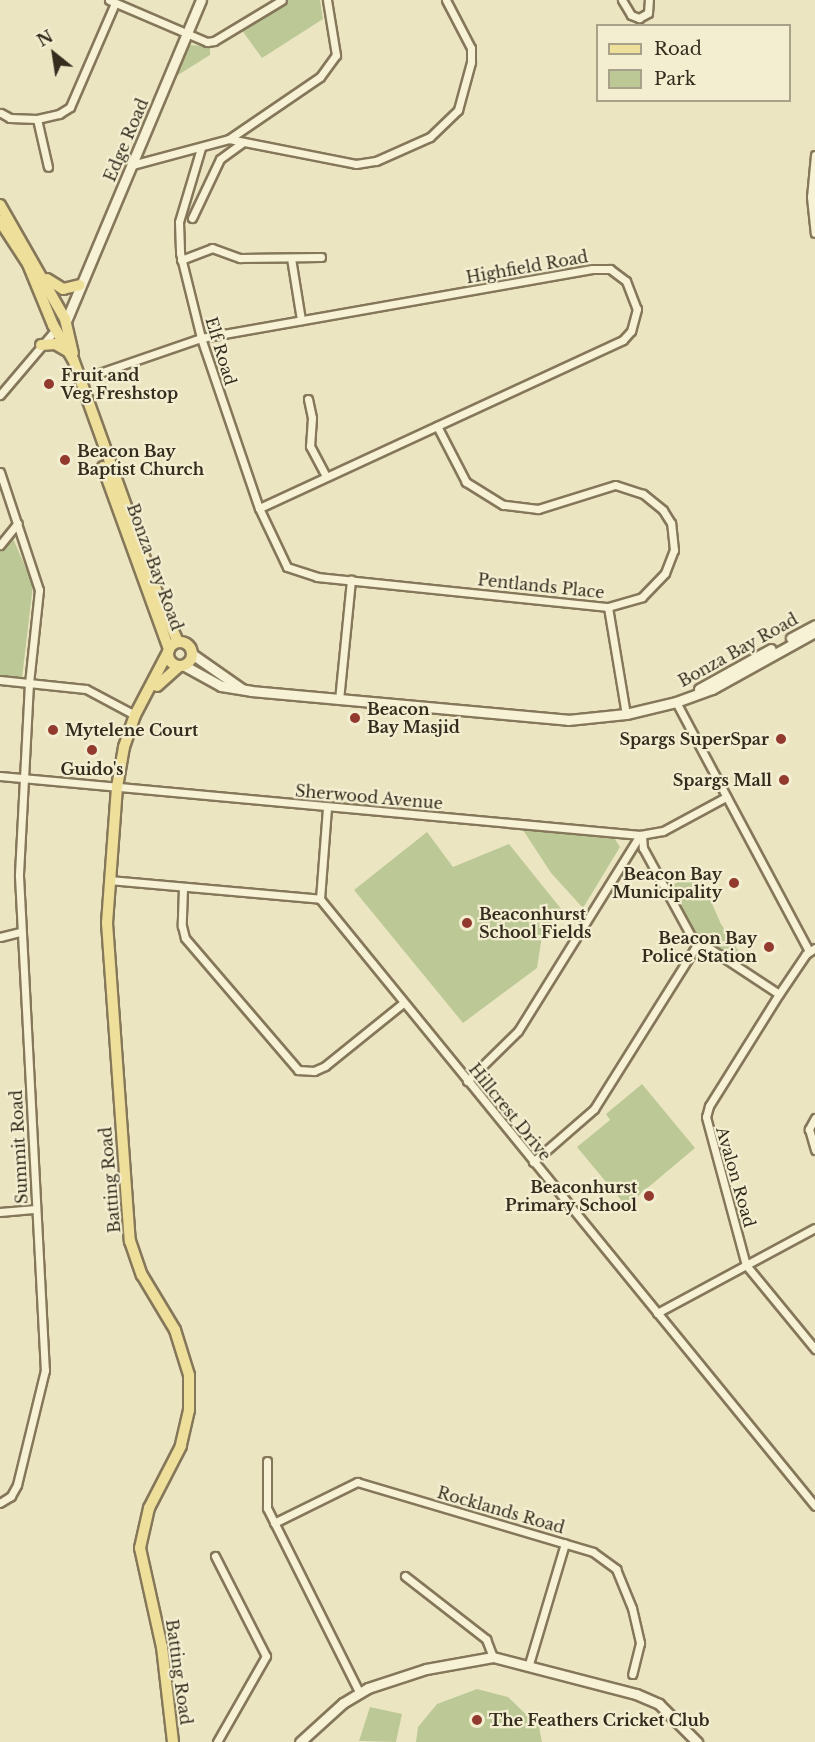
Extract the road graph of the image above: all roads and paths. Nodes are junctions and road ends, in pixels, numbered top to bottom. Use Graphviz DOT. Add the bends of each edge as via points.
graph roads {
  1 [pos="201,0"];
  2 [pos="282,0"];
  3 [pos="327,0"];
  4 [pos="446,0"];
  5 [pos="622,0"];
  6 [pos="649,0"];
  7 [pos="112,1"];
  8 [pos="185,35"];
  9 [pos="1,113"];
  10 [pos="37,119"];
  11 [pos="229,139"];
  12 [pos="243,142"];
  13 [pos="201,148"];
  14 [pos="815,155"];
  15 [pos="132,165"];
  16 [pos="48,167"];
  17 [pos="813,196"];
  18 [pos="0,205"];
  19 [pos="192,218"];
  20 [pos="0,221"];
  21 [pos="815,233"];
  22 [pos="291,258"];
  23 [pos="321,258"];
  24 [pos="181,260"];
  25 [pos="42,274"];
  26 [pos="79,288"];
  27 [pos="301,320"];
  28 [pos="60,323"];
  29 [pos="201,338"];
  30 [pos="41,345"];
  31 [pos="71,356"];
  32 [pos="79,380"];
  33 [pos="0,394"];
  34 [pos="308,399"];
  35 [pos="436,426"];
  36 [pos="0,472"];
  37 [pos="326,476"];
  38 [pos="259,508"];
  39 [pos="18,523"];
  40 [pos="0,545"];
  41 [pos="279,557"];
  42 [pos="351,580"];
  43 [pos="608,607"];
  44 [pos="815,625"];
  45 [pos="815,632"];
  46 [pos="172,648"];
  47 [pos="192,654"];
  48 [pos="181,665"];
  49 [pos="0,680"];
  50 [pos="29,683"];
  51 [pos="242,689"];
  52 [pos="339,700"];
  53 [pos="143,702"];
  54 [pos="676,702"];
  55 [pos="135,714"];
  56 [pos="626,714"];
  57 [pos="0,776"];
  58 [pos="23,778"];
  59 [pos="117,787"];
  60 [pos="726,797"];
  61 [pos="327,807"];
  62 [pos="641,835"];
  63 [pos="109,880"];
  64 [pos="183,888"];
  65 [pos="320,899"];
  66 [pos="20,932"];
  67 [pos="0,937"];
  68 [pos="698,943"];
  69 [pos="812,949"];
  70 [pos="779,994"];
  71 [pos="403,1003"];
  72 [pos="467,1081"];
  73 [pos="815,1118"];
  74 [pos="815,1150"];
  75 [pos="533,1162"];
  76 [pos="36,1209"];
  77 [pos="0,1212"];
  78 [pos="815,1228"];
  79 [pos="746,1265"];
  80 [pos="657,1312"];
  81 [pos="815,1349"];
  82 [pos="267,1461"];
  83 [pos="0,1503"];
  84 [pos="815,1506"];
  85 [pos="274,1523"];
  86 [pos="565,1543"];
  87 [pos="216,1556"];
  88 [pos="405,1576"];
  89 [pos="493,1657"];
  90 [pos="529,1664"];
  91 [pos="632,1674"];
  92 [pos="359,1692"];
  93 [pos="173,1742"];
  94 [pos="217,1742"];
  95 [pos="300,1742"];
  96 [pos="698,1742"];
  1 -- 8 [label="street, Edge Road"];
  2 -- 8 [label="street" via="214,41"];
  3 -- 11 [label="street" via="336,50 330,67 288,101"];
  4 -- 12 [label="street" via="471,48 471,62 458,110 430,137 360,164"];
  5 -- 6 [label="street" via="631,15 639,18 648,13"];
  7 -- 8 [label="street"];
  7 -- 10 [label="street" via="72,105 62,113"];
  8 -- 15 [label="street, Edge Road"];
  9 -- 10 [label="street" via="10,118"];
  10 -- 16 [label="street"];
  11 -- 12 [label="street"];
  11 -- 13 [label="street"];
  12 -- 19 [label="street" via="220,159"];
  13 -- 15 [label="street"];
  13 -- 24 [label="street, Elf Road" via="179,222"];
  14 -- 17 [label="street"];
  15 -- 26 [label="street, Edge Road"];
  17 -- 21 [label="street"];
  18 -- 25 [label="main road, Bonza Bay Road"];
  20 -- 28 [label="main road, Bonza Bay Road"];
  22 -- 23 [label="street"];
  22 -- 24 [label="street" via="240,258 212,248"];
  22 -- 27 [label="street"];
  24 -- 29 [label="street, Elf Road"];
  25 -- 26 [label="main road" via="63,289"];
  25 -- 28 [label="main road, Bonza Bay Road"];
  26 -- 28 [label="street, Edge Road"];
  27 -- 29 [label="street, Highfield Road"];
  27 -- 35 [label="street, Highfield Road" via="592,269 610,269 626,281 637,309 631,331 623,340"];
  28 -- 30 [label="street, Edge Road"];
  28 -- 31 [label="main road, Bonza Bay Road"];
  29 -- 32 [label="street, Highfield Road"];
  29 -- 38 [label="street, Elf Road"];
  30 -- 31 [label="main road" via="55,344"];
  30 -- 33 [label="street, Edge Road"];
  31 -- 32 [label="main road, Bonza Bay Road"];
  32 -- 46 [label="main road, Bonza Bay Road"];
  34 -- 37 [label="street" via="312,421 310,446"];
  35 -- 37 [label="street, Highfield Road"];
  35 -- 43 [label="street, Pentlands Place" via="465,482 502,505 538,509 615,485 637,491 663,510 673,531 670,562 642,597"];
  36 -- 39 [label="street, Summit Road"];
  37 -- 38 [label="street, Highfield Road"];
  38 -- 41 [label="street, Elf Road"];
  39 -- 40 [label="street"];
  39 -- 50 [label="street, Summit Road" via="39,590"];
  41 -- 42 [label="street, Pentlands Place" via="286,567 297,572"];
  42 -- 43 [label="street, Pentlands Place"];
  42 -- 52 [label="street"];
  43 -- 56 [label="street"];
  44 -- 54 [label="street, Bonza Bay Road"];
  45 -- 54 [label="street, Bonza Bay Road" via="712,688"];
  46 -- 47 [label="main road" via="186,644"];
  46 -- 48 [label="main road" via="170,660"];
  46 -- 53 [label="main road, Batting Road"];
  47 -- 48 [label="main road, Batting Road"];
  47 -- 51 [label="street, Bonza Bay Road"];
  48 -- 51 [label="street, Bonza Bay Road" via="221,686"];
  48 -- 53 [label="main road, Batting Road"];
  49 -- 50 [label="street"];
  50 -- 55 [label="street" via="86,689"];
  50 -- 58 [label="street, Summit Road"];
  51 -- 52 [label="street, Bonza Bay Road"];
  52 -- 56 [label="street, Bonza Bay Road" via="545,720"];
  53 -- 55 [label="main road, Batting Road"];
  54 -- 56 [label="street, Bonza Bay Road"];
  54 -- 60 [label="street"];
  55 -- 59 [label="main road, Batting Road"];
  57 -- 58 [label="street, Sherwood Avenue"];
  58 -- 59 [label="street, Sherwood Avenue"];
  58 -- 66 [label="street, Summit Road"];
  59 -- 61 [label="street, Sherwood Avenue"];
  59 -- 63 [label="main road, Batting Road"];
  60 -- 62 [label="street, Sherwood Avenue" via="663,831"];
  60 -- 69 [label="street"];
  61 -- 62 [label="street, Sherwood Avenue"];
  61 -- 65 [label="street"];
  62 -- 68 [label="street" via="643,848 668,897"];
  62 -- 72 [label="street" via="518,1031"];
  63 -- 64 [label="street"];
  63 -- 93 [label="main road, Batting Road" via="110,1001 127,1220 136,1263 175,1330 189,1375 189,1410 181,1446 149,1508 140,1548 162,1647"];
  64 -- 65 [label="street"];
  64 -- 71 [label="street" via="185,938 298,1070 314,1071 326,1066"];
  65 -- 71 [label="street, Hillcrest Drive"];
  66 -- 67 [label="street"];
  66 -- 76 [label="street, Summit Road"];
  68 -- 70 [label="street"];
  68 -- 75 [label="street" via="594,1109"];
  69 -- 70 [label="street, Avalon Road"];
  70 -- 79 [label="street, Avalon Road" via="706,1115"];
  71 -- 72 [label="street, Hillcrest Drive"];
  72 -- 75 [label="street, Hillcrest Drive"];
  73 -- 74 [label="street" via="809,1129"];
  75 -- 80 [label="street, Hillcrest Drive"];
  76 -- 77 [label="street"];
  76 -- 83 [label="street, Summit Road" via="44,1382 17,1485 11,1496"];
  78 -- 79 [label="street"];
  79 -- 80 [label="street"];
  79 -- 81 [label="street, Avalon Road"];
  80 -- 84 [label="street, Hillcrest Drive"];
  82 -- 85 [label="street" via="266,1504"];
  85 -- 86 [label="street, Rocklands Road" via="357,1482"];
  85 -- 92 [label="street"];
  86 -- 90 [label="street"];
  86 -- 91 [label="street, Rocklands Road" via="602,1557 620,1575 639,1635"];
  87 -- 94 [label="street" via="266,1656"];
  88 -- 89 [label="street" via="486,1639"];
  89 -- 90 [label="street"];
  89 -- 92 [label="street" via="426,1669"];
  90 -- 96 [label="street" via="658,1704"];
  92 -- 95 [label="street"];
}
